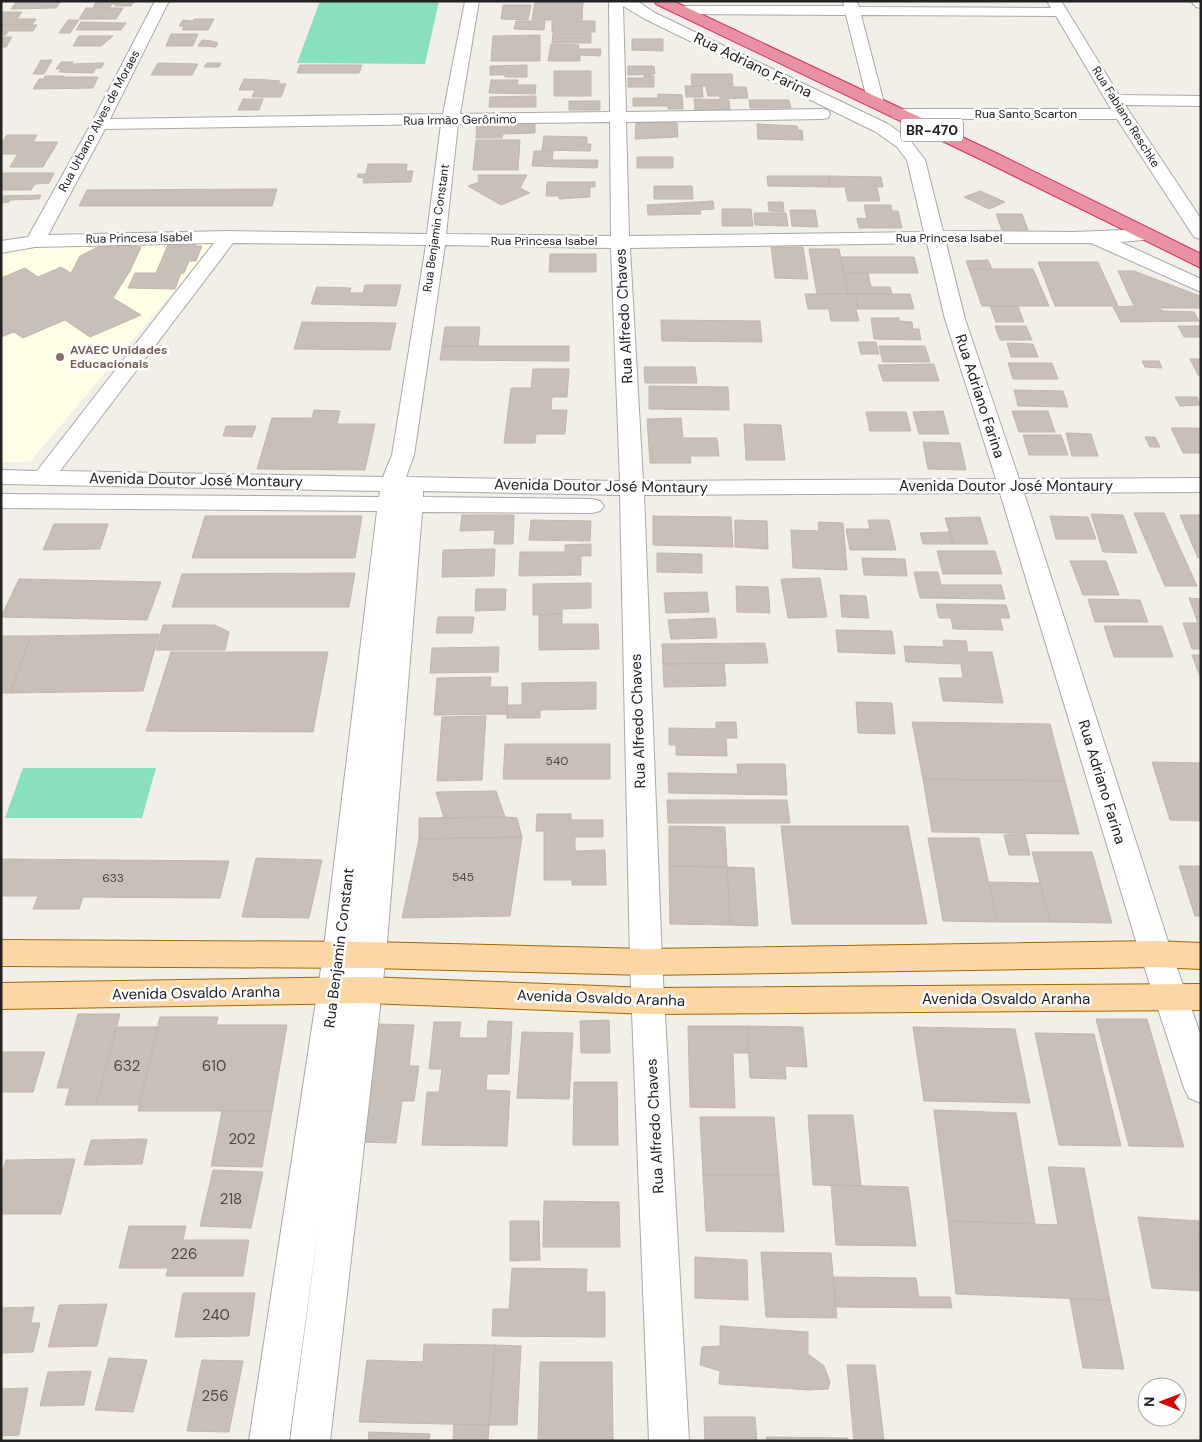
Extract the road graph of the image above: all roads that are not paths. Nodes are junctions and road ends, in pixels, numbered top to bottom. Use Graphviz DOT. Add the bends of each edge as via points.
graph roads {
  1 [pos="162,1"];
  2 [pos="472,1"];
  3 [pos="616,1"];
  4 [pos="626,1"];
  5 [pos="661,1"];
  6 [pos="1198,1"];
  7 [pos="1201,4"];
  8 [pos="852,7"];
  9 [pos="1057,7"];
  10 [pos="679,10"];
  11 [pos="1201,101"];
  12 [pos="876,103"];
  13 [pos="1119,107"];
  14 [pos="822,114"];
  15 [pos="899,114"];
  16 [pos="617,118"];
  17 [pos="450,121"];
  18 [pos="98,124"];
  19 [pos="1201,233"];
  20 [pos="1148,235"];
  21 [pos="228,237"];
  22 [pos="934,237"];
  23 [pos="1094,238"];
  24 [pos="436,240"];
  25 [pos="35,241"];
  26 [pos="620,242"];
  27 [pos="1,247"];
  28 [pos="1201,262"];
  29 [pos="1201,286"];
  30 [pos="7,477"];
  31 [pos="44,477"];
  32 [pos="1201,485"];
  33 [pos="1012,494"];
  34 [pos="401,495"];
  35 [pos="632,497"];
  36 [pos="1201,500"];
  37 [pos="2,502"];
  38 [pos="1,953"];
  39 [pos="370,954"];
  40 [pos="340,955"];
  41 [pos="1201,956"];
  42 [pos="646,962"];
  43 [pos="1173,982"];
  44 [pos="334,990"];
  45 [pos="366,990"];
  46 [pos="1,996"];
  47 [pos="650,1001"];
  48 [pos="1201,1088"];
  49 [pos="269,1441"];
  50 [pos="310,1441"];
  51 [pos="669,1441"];
  1 -- 18 [label="street, Rua Urbano Alves de Moraes"];
  2 -- 17 [label="street, Rua Benjamin Constant"];
  3 -- 16 [label="street, Rua Alfredo Chaves"];
  4 -- 22 [label="street, Rua Adriano Farina" via="650,16 882,128 903,143 916,160"];
  5 -- 10 [label="highway, BR-470"];
  6 -- 7 [label="street"];
  8 -- 9 [label="street"];
  8 -- 10 [label="street"];
  8 -- 12 [label="street"];
  9 -- 13 [label="street, Rua Fabiano Reschke"];
  10 -- 12 [label="highway, BR-470"];
  11 -- 13 [label="street, Rua Santo Scarton"];
  12 -- 15 [label="highway, BR-470"];
  13 -- 15 [label="street, Rua Santo Scarton"];
  13 -- 19 [label="street, Rua Fabiano Reschke"];
  14 -- 16 [label="street, Rua Irmão Gerônimo"];
  15 -- 20 [label="highway, BR-470"];
  16 -- 17 [label="street, Rua Irmão Gerônimo"];
  16 -- 26 [label="street, Rua Alfredo Chaves"];
  17 -- 18 [label="street, Rua Irmão Gerônimo"];
  17 -- 24 [label="street, Rua Benjamin Constant"];
  18 -- 25 [label="street, Rua Urbano Alves de Moraes"];
  20 -- 23 [label="street, Rua Princesa Isabel"];
  20 -- 28 [label="highway, BR-470"];
  21 -- 24 [label="street, Rua Princesa Isabel"];
  21 -- 25 [label="street, Rua Princesa Isabel"];
  21 -- 31 [label="street"];
  22 -- 23 [label="street, Rua Princesa Isabel"];
  22 -- 26 [label="street, Rua Princesa Isabel"];
  22 -- 33 [label="street, Rua Adriano Farina" via="956,319"];
  23 -- 29 [label="street"];
  24 -- 26 [label="street, Rua Princesa Isabel"];
  24 -- 34 [label="street, Rua Benjamin Constant" via="403,455"];
  25 -- 27 [label="street, Rua Princesa Isabel"];
  26 -- 35 [label="street, Rua Alfredo Chaves"];
  30 -- 31 [label="street, Avenida Doutor José Montaury"];
  30 -- 37 [label="street"];
  31 -- 34 [label="street, Avenida Doutor José Montaury"];
  32 -- 33 [label="street, Avenida Doutor José Montaury"];
  33 -- 35 [label="street, Avenida Doutor José Montaury"];
  33 -- 36 [label="street, Avenida Doutor José Montaury"];
  33 -- 43 [label="street, Rua Adriano Farina"];
  34 -- 35 [label="street, Avenida Doutor José Montaury"];
  34 -- 37 [label="street, Avenida Doutor José Montaury"];
  34 -- 39 [label="street, Rua Benjamin Constant"];
  34 -- 40 [label="street, Rua Benjamin Constant"];
  35 -- 42 [label="street, Rua Alfredo Chaves"];
  38 -- 40 [label="main road, Avenida Osvaldo Aranha"];
  39 -- 40 [label="main road, Avenida Osvaldo Aranha"];
  39 -- 42 [label="main road, Avenida Osvaldo Aranha"];
  39 -- 45 [label="street, Rua Benjamin Constant"];
  40 -- 44 [label="street, Rua Benjamin Constant"];
  41 -- 43 [label="main road, Avenida Osvaldo Aranha"];
  42 -- 43 [label="main road, Avenida Osvaldo Aranha"];
  42 -- 47 [label="street, Rua Alfredo Chaves"];
  43 -- 47 [label="main road, Avenida Osvaldo Aranha"];
  43 -- 48 [label="street, Rua Adriano Farina"];
  44 -- 45 [label="main road, Avenida Osvaldo Aranha"];
  44 -- 46 [label="main road, Avenida Osvaldo Aranha"];
  44 -- 49 [label="street, Rua Benjamin Constant"];
  45 -- 47 [label="main road, Avenida Osvaldo Aranha"];
  45 -- 50 [label="street, Rua Benjamin Constant"];
  47 -- 51 [label="street, Rua Alfredo Chaves"];
}
